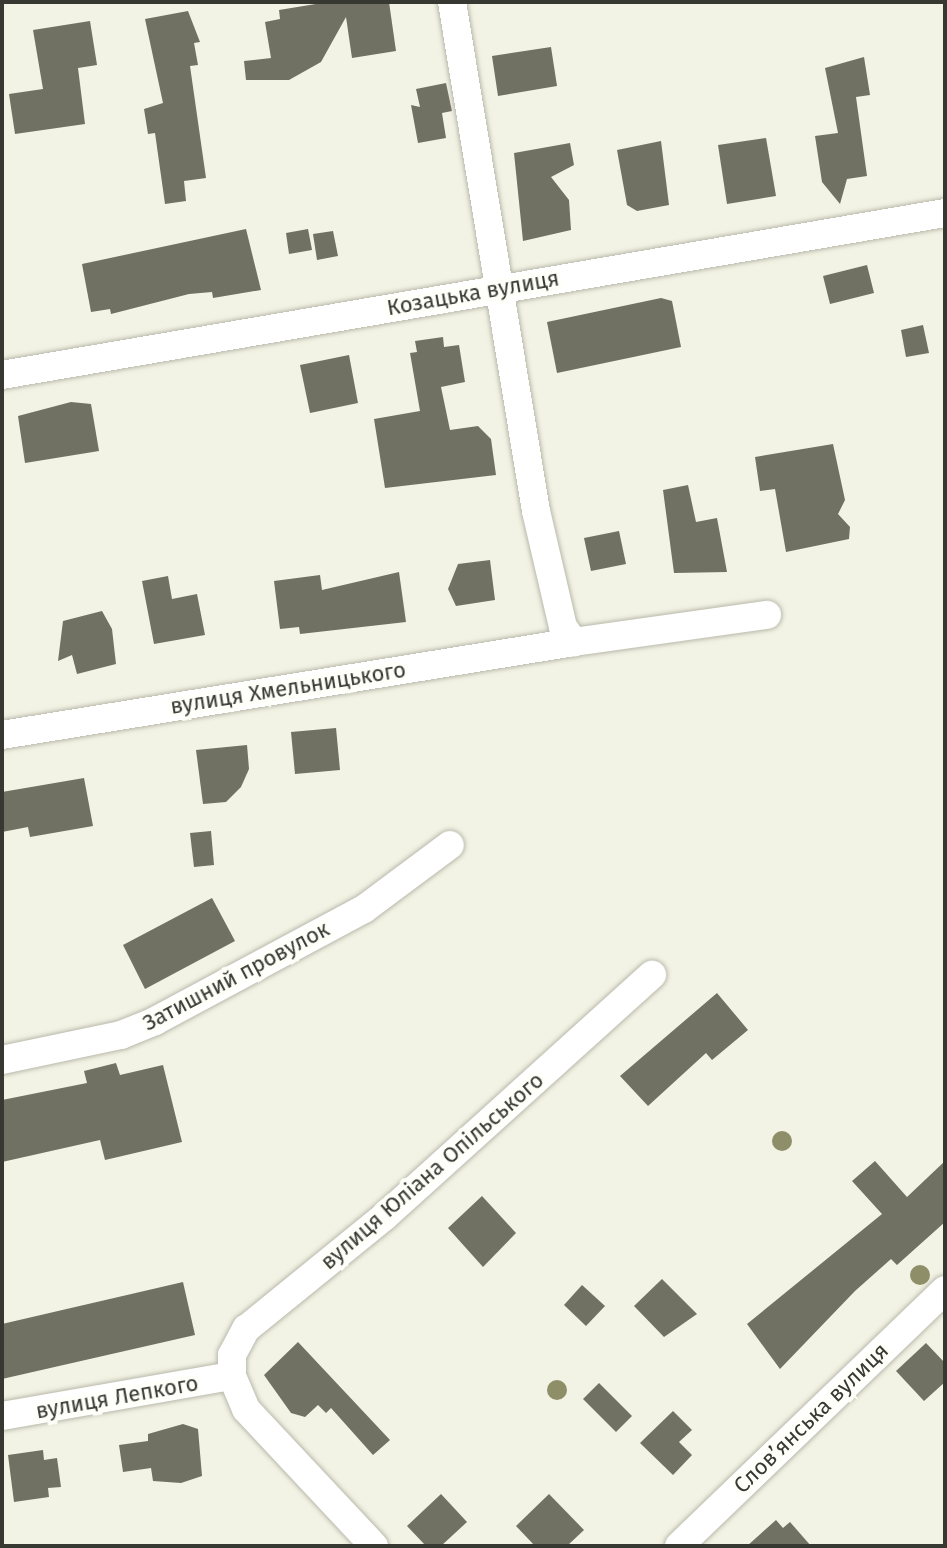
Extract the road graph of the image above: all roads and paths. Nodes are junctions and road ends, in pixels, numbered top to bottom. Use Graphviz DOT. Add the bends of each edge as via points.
graph roads {
  1 [pos="452,2"];
  2 [pos="945,213"];
  3 [pos="497,289"];
  4 [pos="2,375"];
  5 [pos="767,615"];
  6 [pos="574,642"];
  7 [pos="2,735"];
  8 [pos="450,845"];
  9 [pos="652,975"];
  10 [pos="2,1060"];
  11 [pos="945,1290"];
  12 [pos="232,1376"];
  13 [pos="2,1416"];
  14 [pos="374,1546"];
  15 [pos="679,1546"];
  1 -- 3 [label="street"];
  2 -- 3 [label="street, Козацька вулиця"];
  3 -- 4 [label="street, Козацька вулиця"];
  3 -- 6 [label="street" via="536,511 563,627"];
  5 -- 6 [label="street, вулиця Хмельницького"];
  6 -- 7 [label="street, вулиця Хмельницького"];
  8 -- 10 [label="street, Затишний провулок" via="364,909 155,1021 121,1035"];
  9 -- 12 [label="street, вулиця Юліана Опільського" via="385,1216 246,1329 232,1355"];
  11 -- 15 [label="street, Словʼянська вулиця"];
  12 -- 13 [label="street, вулиця Лепкого"];
  12 -- 14 [label="street" via="246,1409"];
}
